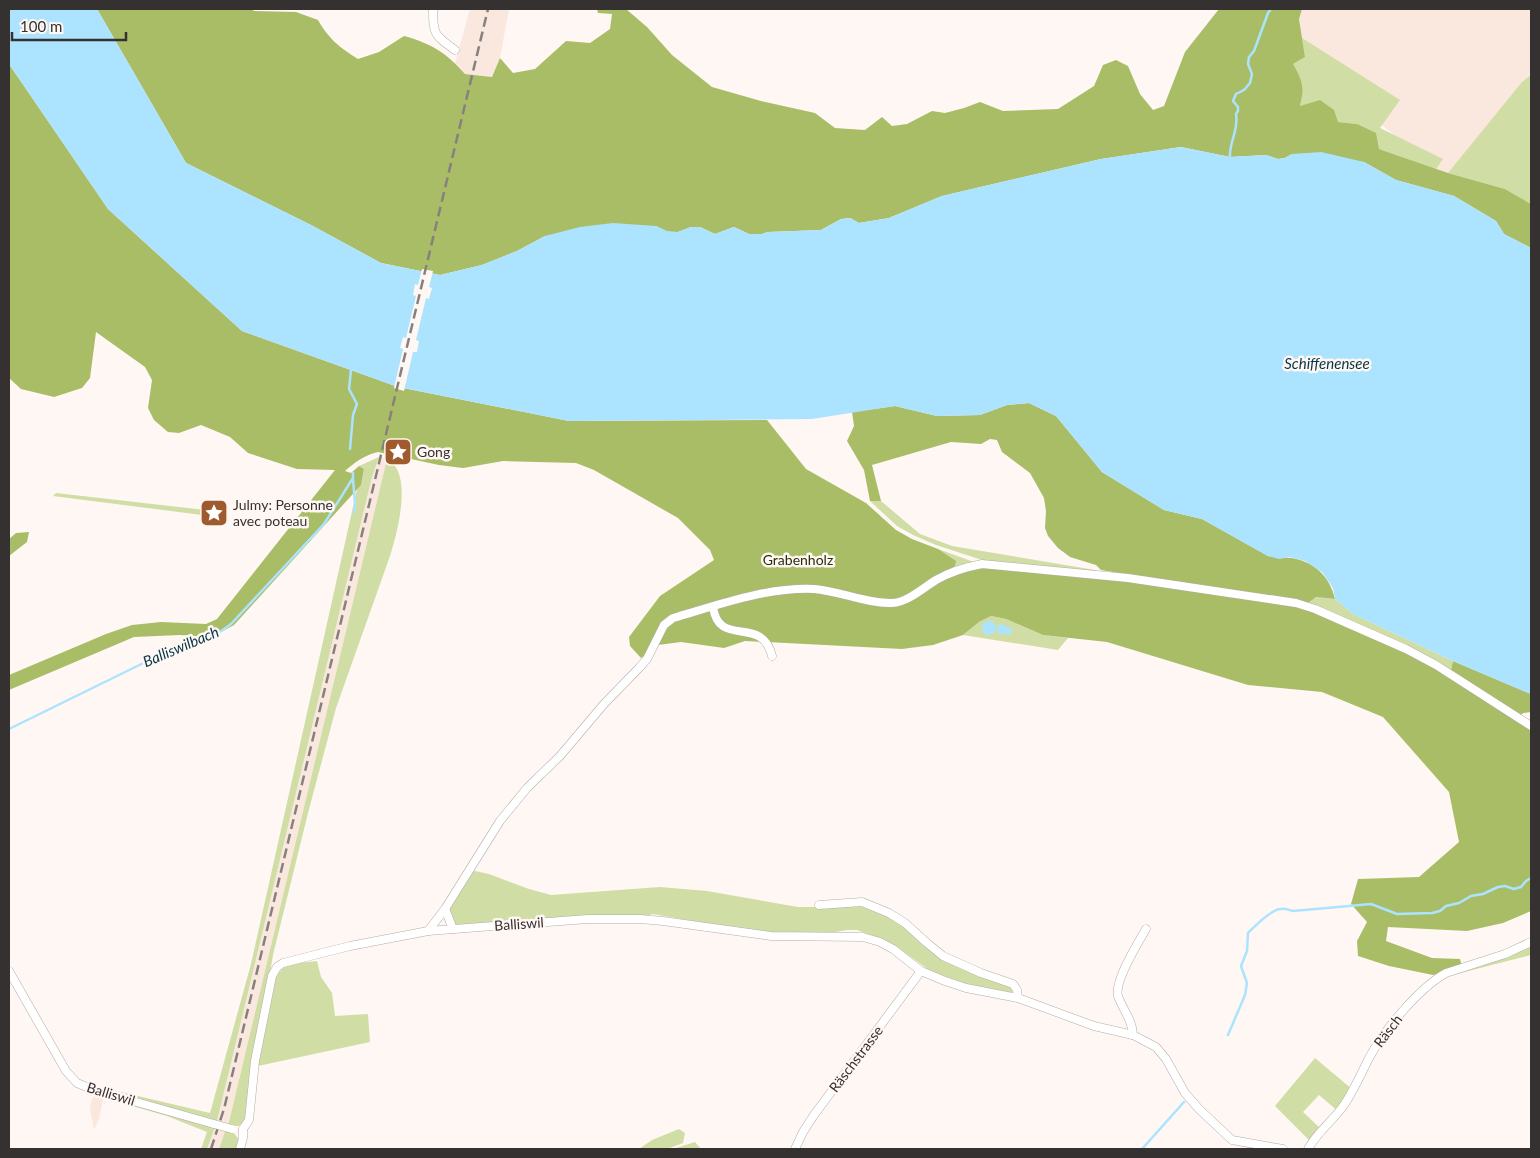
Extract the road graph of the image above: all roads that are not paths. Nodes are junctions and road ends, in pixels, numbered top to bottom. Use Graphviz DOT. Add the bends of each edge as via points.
graph roads {
  1 [pos="433,9"];
  2 [pos="454,50"];
  3 [pos="713,607"];
  4 [pos="772,656"];
  5 [pos="1531,726"];
  6 [pos="819,906"];
  7 [pos="445,909"];
  8 [pos="452,929"];
  9 [pos="1146,929"];
  10 [pos="428,931"];
  11 [pos="1531,942"];
  12 [pos="9,971"];
  13 [pos="921,972"];
  14 [pos="1018,998"];
  15 [pos="1133,1035"];
  16 [pos="243,1129"];
  17 [pos="1232,1140"];
  18 [pos="240,1149"];
  19 [pos="796,1149"];
  20 [pos="1228,1149"];
  21 [pos="1283,1149"];
  22 [pos="1308,1149"];
  1 -- 2 [label="street" via="436,34"];
  3 -- 4 [label="street" via="718,623 727,629 761,636 768,643"];
  3 -- 5 [label="street" via="774,591 812,589 893,603 952,572 982,564 1128,578 1315,609 1436,665"];
  3 -- 7 [label="street" via="673,618 664,625 642,664 500,821"];
  6 -- 14 [label="street" via="862,902 889,912 943,956 1013,984"];
  7 -- 8 [label="street"];
  7 -- 10 [label="street"];
  8 -- 10 [label="street, Balliswil"];
  8 -- 13 [label="street, Balliswil" via="588,919 640,919 771,936 862,937 894,948"];
  9 -- 15 [label="street" via="1123,970 1117,993 1133,1027"];
  10 -- 16 [label="street, Balliswil" via="350,946 277,967 272,976 254,1061 249,1120"];
  11 -- 22 [label="street, Räsch" via="1437,978 1384,1035 1343,1106"];
  12 -- 16 [label="street, Balliswil, bridge" via="66,1071 77,1083 232,1129"];
  13 -- 14 [label="street" via="966,988"];
  13 -- 19 [label="street, Räschstrasse" via="814,1115"];
  14 -- 15 [label="street" via="1094,1026"];
  15 -- 17 [label="street" via="1166,1058 1184,1093"];
  16 -- 18 [label="street"];
  17 -- 20 [label="street"];
  17 -- 21 [label="street"];
}
